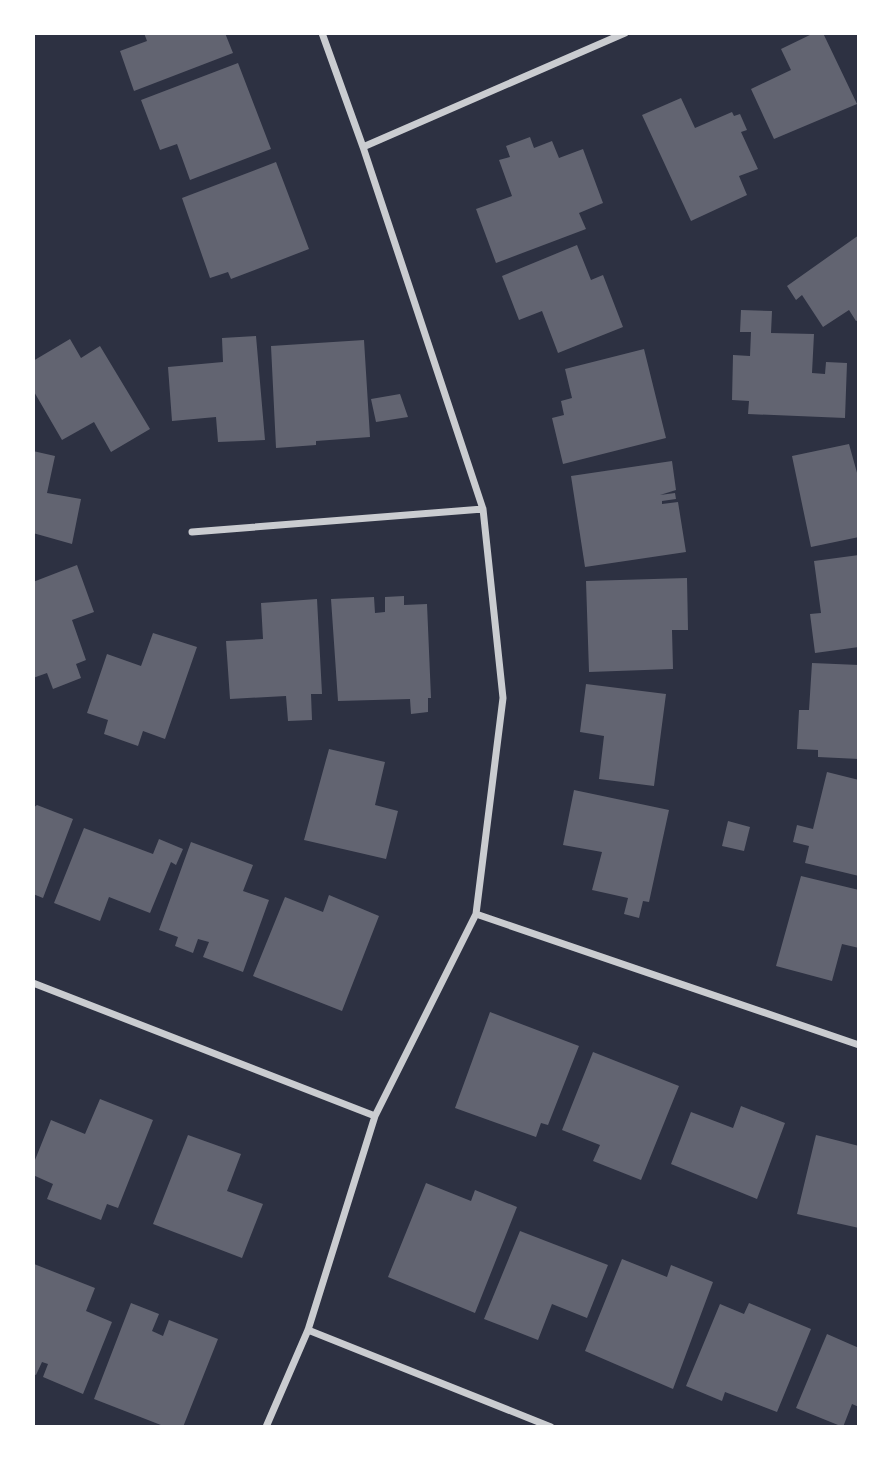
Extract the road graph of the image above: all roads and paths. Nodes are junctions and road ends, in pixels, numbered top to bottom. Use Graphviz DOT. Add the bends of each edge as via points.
graph roads {
  1 [pos="322,33"];
  2 [pos="625,33"];
  3 [pos="363,147"];
  4 [pos="483,509"];
  5 [pos="192,532"];
  6 [pos="476,914"];
  7 [pos="33,983"];
  8 [pos="859,1045"];
  9 [pos="375,1116"];
  10 [pos="308,1330"];
  11 [pos="266,1427"];
  12 [pos="551,1427"];
  1 -- 3 [label="street"];
  2 -- 3 [label="street"];
  3 -- 4 [label="street"];
  4 -- 5 [label="street"];
  4 -- 6 [label="street" via="503,698"];
  6 -- 8 [label="street"];
  6 -- 9 [label="street"];
  7 -- 9 [label="street"];
  9 -- 10 [label="street"];
  10 -- 11 [label="street"];
  10 -- 12 [label="street"];
}
